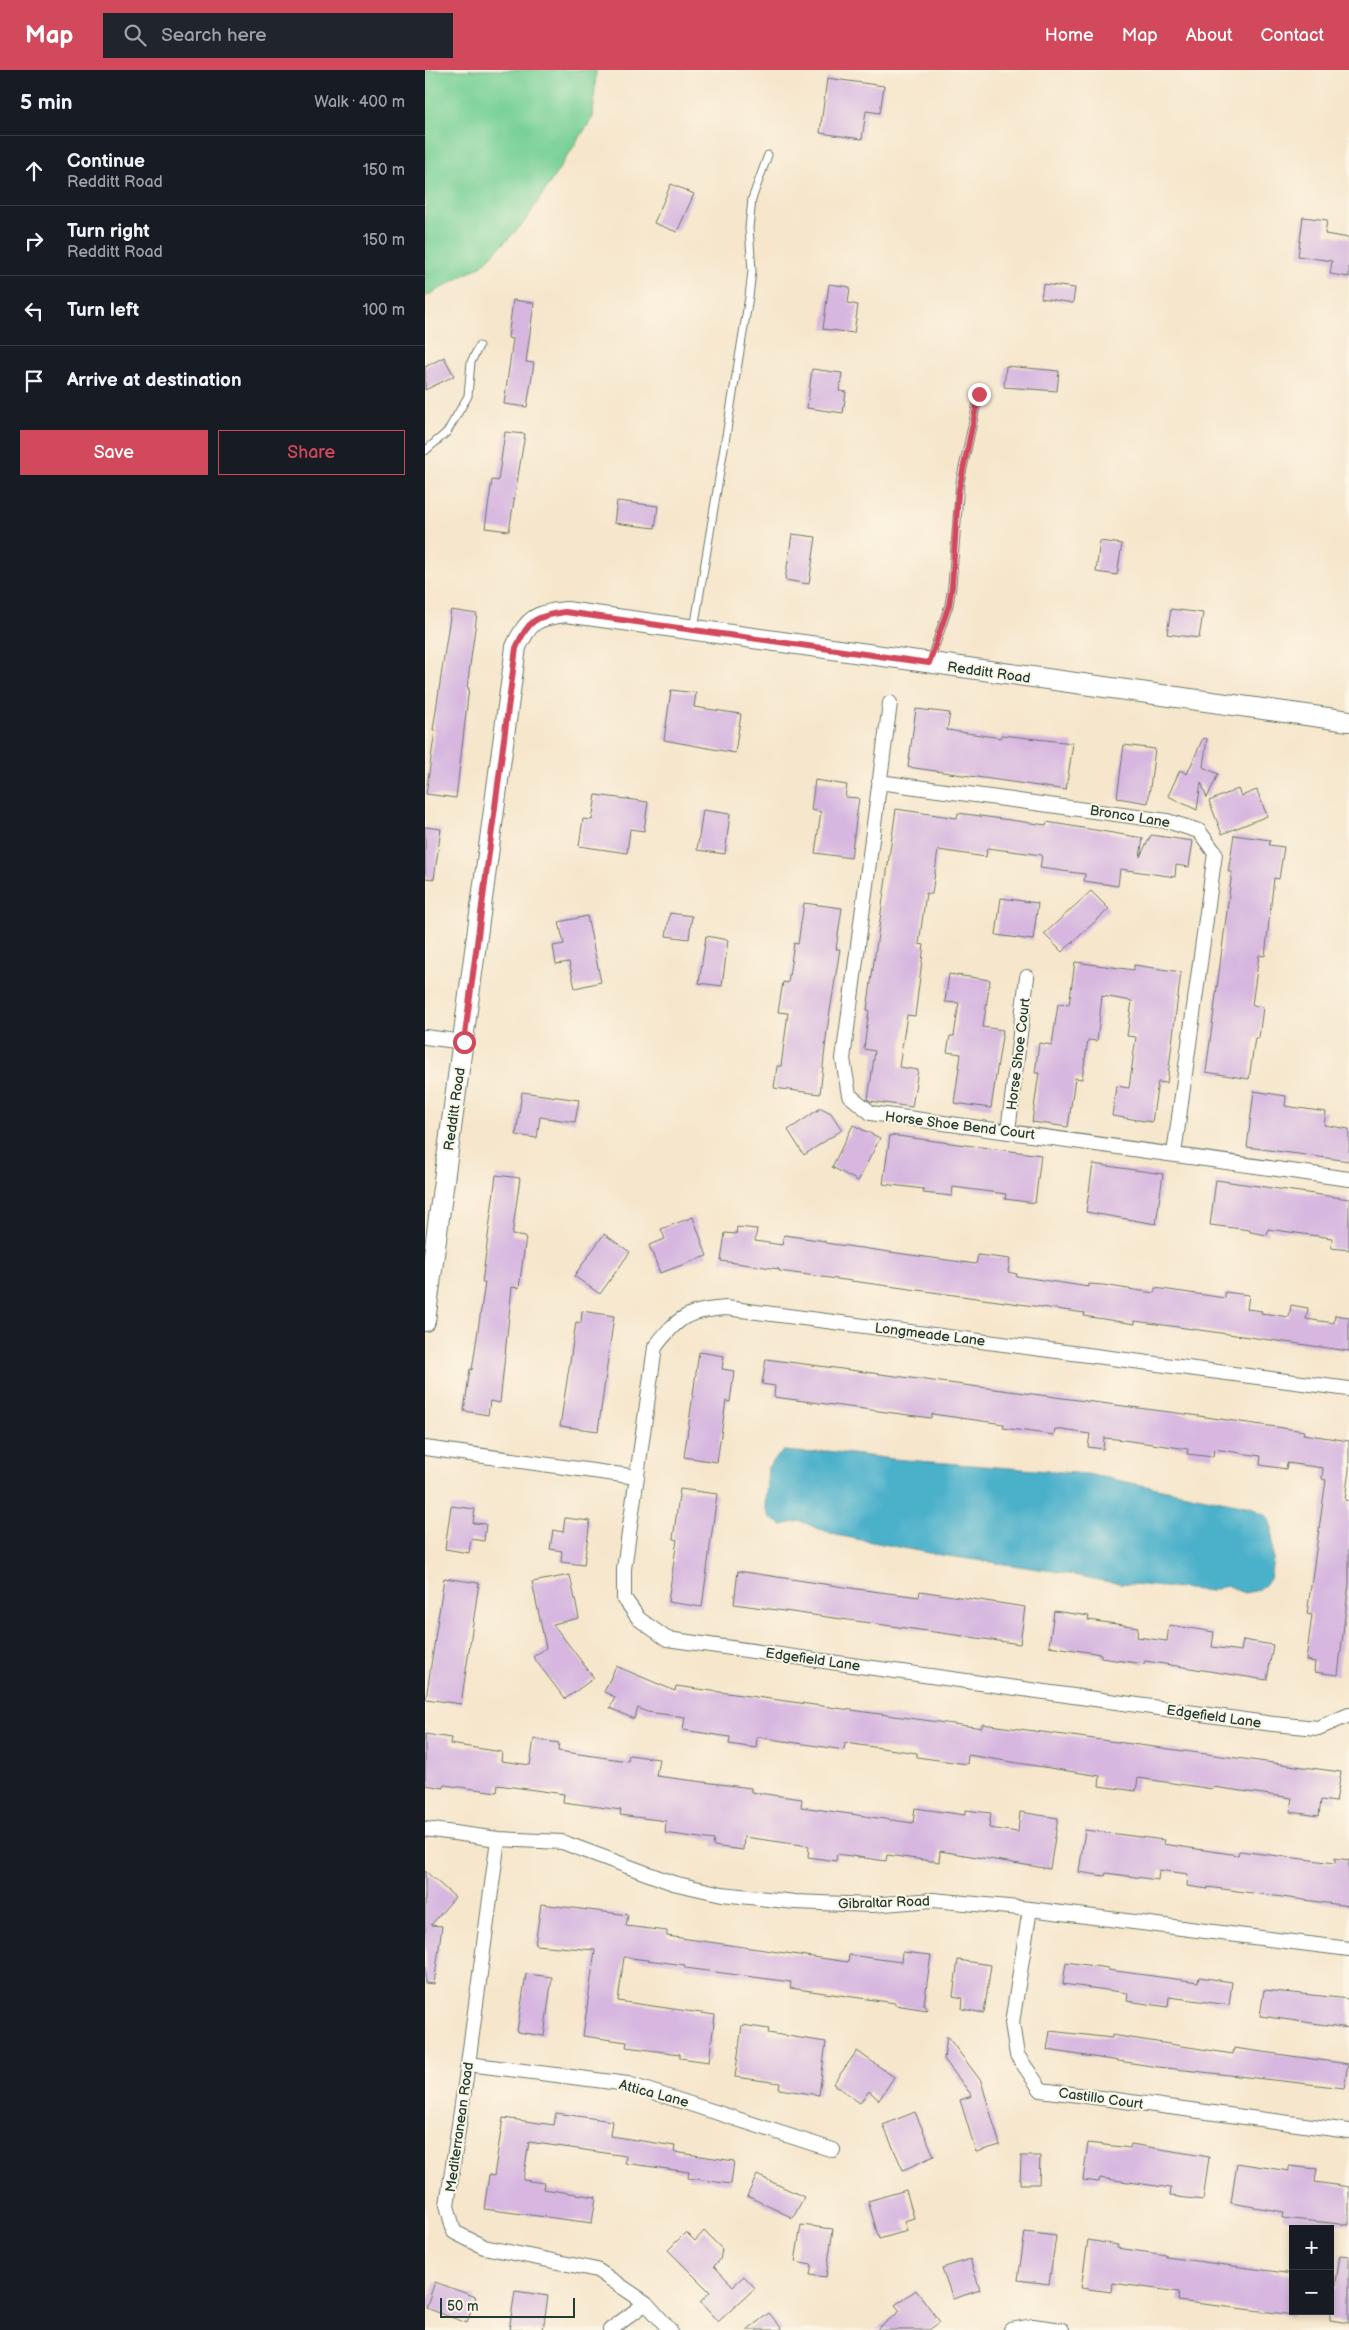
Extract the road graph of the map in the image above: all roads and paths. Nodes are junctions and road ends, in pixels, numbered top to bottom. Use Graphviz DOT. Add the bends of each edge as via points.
graph roads {
  1 [pos="768,155"];
  2 [pos="479,346"];
  3 [pos="979,394"];
  4 [pos="425,451"];
  5 [pos="694,630"];
  6 [pos="929,663"];
  7 [pos="890,703"];
  8 [pos="1349,721"];
  9 [pos="879,782"];
  10 [pos="1027,977"];
  11 [pos="425,1037"];
  12 [pos="464,1042"];
  13 [pos="1008,1131"];
  14 [pos="1174,1154"];
  15 [pos="1349,1179"];
  16 [pos="425,1321"];
  17 [pos="1349,1389"];
  18 [pos="425,1448"];
  19 [pos="637,1476"];
  20 [pos="1349,1715"];
  21 [pos="425,1829"];
  22 [pos="498,1839"];
  23 [pos="1030,1910"];
  24 [pos="1349,1949"];
  25 [pos="468,2064"];
  26 [pos="1349,2131"];
  27 [pos="833,2150"];
  28 [pos="645,2303"];
  29 [pos="610,2330"];
  30 [pos="670,2330"];
  31 [pos="1011,2330"];
  32 [pos="1062,2330"];
  1 -- 5 [label="lane" via="752,199 749,228 753,271"];
  2 -- 4 [label="lane" via="471,362 468,396 447,432"];
  3 -- 6 [label="lane" via="958,494 952,586"];
  5 -- 6 [label="street, Redditt Road"];
  5 -- 12 [label="street, Redditt Road" via="565,612 534,619 523,632 516,648"];
  6 -- 8 [label="street, Redditt Road"];
  7 -- 9 [label="street, Horse Shoe Bend Court"];
  9 -- 13 [label="street, Horse Shoe Bend Court" via="843,1059 849,1095 871,1113"];
  9 -- 14 [label="street, Bronco Lane" via="1167,820 1199,831 1215,852"];
  10 -- 13 [label="street, Horse Shoe Court"];
  11 -- 12 [label="street"];
  12 -- 16 [label="street, Redditt Road"];
  13 -- 14 [label="street, Horse Shoe Bend Court"];
  14 -- 15 [label="street, Horse Shoe Bend Court"];
  17 -- 19 [label="street, Longmeade Lane" via="726,1308 696,1311 671,1326 655,1347"];
  18 -- 19 [label="street"];
  19 -- 20 [label="street, Edgefield Lane" via="624,1569 624,1598 639,1619 667,1639 1273,1724 1318,1728"];
  21 -- 22 [label="street, Gibraltar Road"];
  22 -- 23 [label="street, Gibraltar Road" via="562,1842 673,1883 722,1894 795,1902 872,1905 933,1900"];
  22 -- 25 [label="street, Mediterranean Road"];
  23 -- 24 [label="street, Gibraltar Road"];
  23 -- 26 [label="street, Castillo Court" via="1012,2023 1017,2055 1041,2090"];
  25 -- 27 [label="street, Attica Lane" via="628,2084"];
  25 -- 28 [label="street, Mediterranean Road" via="447,2205 454,2232 484,2247 597,2270"];
  28 -- 29 [label="street"];
  28 -- 30 [label="street, Mediterranean Road"];
  31 -- 32 [label="street" via="1033,2326"];
}
